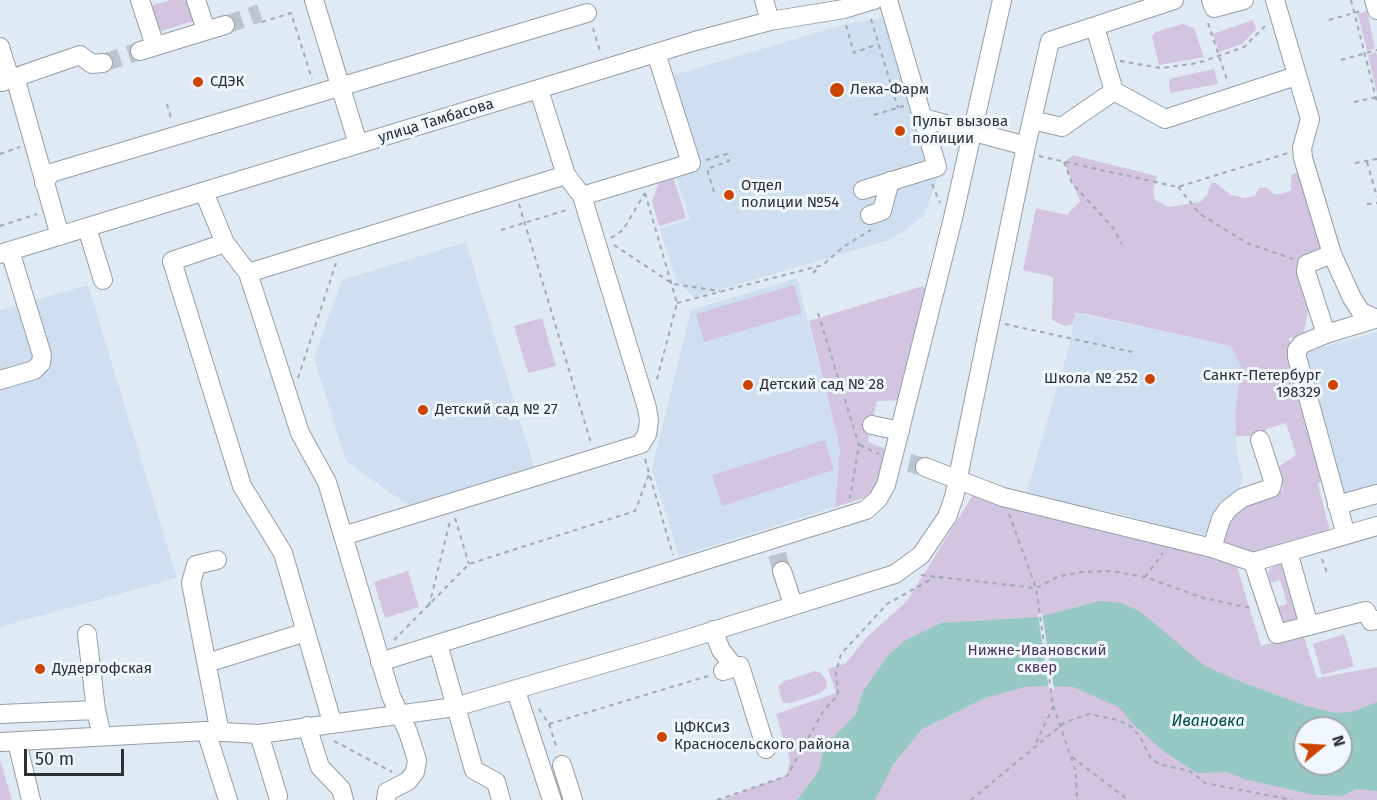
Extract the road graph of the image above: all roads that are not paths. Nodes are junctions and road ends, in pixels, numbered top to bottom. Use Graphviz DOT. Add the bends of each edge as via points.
graph roads {
  1 [pos="140,0"];
  2 [pos="196,0"];
  3 [pos="314,0"];
  4 [pos="764,0"];
  5 [pos="888,0"];
  6 [pos="1002,0"];
  7 [pos="1174,0"];
  8 [pos="1244,0"];
  9 [pos="1212,4"];
  10 [pos="1277,6"];
  11 [pos="872,7"];
  12 [pos="587,13"];
  13 [pos="770,21"];
  14 [pos="225,25"];
  15 [pos="1095,27"];
  16 [pos="206,30"];
  17 [pos="3,42"];
  18 [pos="656,53"];
  19 [pos="103,63"];
  20 [pos="1296,76"];
  21 [pos="5,81"];
  22 [pos="340,86"];
  23 [pos="539,90"];
  24 [pos="1114,91"];
  25 [pos="920,110"];
  26 [pos="1032,120"];
  27 [pos="974,132"];
  28 [pos="358,144"];
  29 [pos="1025,149"];
  30 [pos="566,175"];
  31 [pos="890,181"];
  32 [pos="44,183"];
  33 [pos="863,190"];
  34 [pos="204,192"];
  35 [pos="584,201"];
  36 [pos="876,213"];
  37 [pos="87,228"];
  38 [pos="60,236"];
  39 [pos="225,243"];
  40 [pos="5,253"];
  41 [pos="1332,254"];
  42 [pos="248,273"];
  43 [pos="103,280"];
  44 [pos="1376,319"];
  45 [pos="1326,334"];
  46 [pos="0,380"];
  47 [pos="872,425"];
  48 [pos="900,431"];
  49 [pos="1260,440"];
  50 [pos="909,463"];
  51 [pos="959,479"];
  52 [pos="1377,494"];
  53 [pos="1337,506"];
  54 [pos="1377,526"];
  55 [pos="1346,535"];
  56 [pos="343,536"];
  57 [pos="1212,548"];
  58 [pos="1288,552"];
  59 [pos="217,560"];
  60 [pos="1253,561"];
  61 [pos="782,572"];
  62 [pos="793,604"];
  63 [pos="1377,620"];
  64 [pos="1310,626"];
  65 [pos="713,630"];
  66 [pos="306,632"];
  67 [pos="87,634"];
  68 [pos="438,644"];
  69 [pos="379,659"];
  70 [pos="207,663"];
  71 [pos="516,691"];
  72 [pos="455,707"];
  73 [pos="96,711"];
  74 [pos="0,714"];
  75 [pos="399,714"];
  76 [pos="332,722"];
  77 [pos="307,726"];
  78 [pos="215,730"];
  79 [pos="259,734"];
  80 [pos="102,736"];
  81 [pos="8,742"];
  82 [pos="766,749"];
  83 [pos="562,765"];
  84 [pos="278,796"];
  85 [pos="31,800"];
  86 [pos="228,800"];
  87 [pos="344,800"];
  88 [pos="386,800"];
  89 [pos="501,800"];
  90 [pos="552,800"];
  91 [pos="573,800"];
  1 -- 16 [label="street" via="148,49"];
  2 -- 16 [label="street"];
  3 -- 22 [label="street"];
  4 -- 13 [label="street"];
  5 -- 25 [label="street"];
  6 -- 27 [label="street"];
  7 -- 15 [label="street"];
  8 -- 9 [label="street"];
  10 -- 20 [label="street"];
  11 -- 13 [label="street, улица Тамбасова"];
  12 -- 22 [label="street"];
  13 -- 18 [label="street, улица Тамбасова"];
  14 -- 16 [label="street"];
  15 -- 24 [label="street"];
  15 -- 26 [label="street" via="1050,41"];
  17 -- 21 [label="street"];
  18 -- 23 [label="street, улица Тамбасова"];
  18 -- 35 [label="street" via="692,163"];
  19 -- 21 [label="street" via="92,64 80,56"];
  20 -- 24 [label="street" via="1165,119"];
  20 -- 41 [label="street" via="1310,119 1302,148"];
  21 -- 32 [label="street" via="17,84"];
  22 -- 28 [label="street"];
  22 -- 32 [label="street" via="51,173"];
  23 -- 28 [label="street, улица Тамбасова"];
  23 -- 30 [label="street"];
  24 -- 26 [label="street" via="1062,127"];
  25 -- 27 [label="street"];
  25 -- 31 [label="street" via="937,167"];
  26 -- 29 [label="street"];
  27 -- 29 [label="street"];
  27 -- 48 [label="street"];
  28 -- 34 [label="street, улица Тамбасова"];
  29 -- 51 [label="street"];
  30 -- 35 [label="street"];
  30 -- 42 [label="street"];
  31 -- 33 [label="street"];
  31 -- 36 [label="street"];
  32 -- 38 [label="street"];
  34 -- 37 [label="street, улица Тамбасова"];
  34 -- 39 [label="street"];
  35 -- 56 [label="street" via="646,408 649,421 641,444"];
  37 -- 38 [label="street, улица Тамбасова"];
  37 -- 43 [label="street"];
  38 -- 40 [label="street, улица Тамбасова"];
  39 -- 42 [label="street"];
  39 -- 66 [label="street" via="172,261 242,486 283,553"];
  40 -- 46 [label="street" via="42,355 34,370"];
  41 -- 44 [label="street" via="1361,312"];
  41 -- 45 [label="street" via="1307,264 1306,272"];
  42 -- 56 [label="street" via="300,433 327,482"];
  44 -- 45 [label="street"];
  45 -- 53 [label="street" via="1302,344 1297,357"];
  47 -- 48 [label="street"];
  48 -- 50 [label="street"];
  49 -- 57 [label="street" via="1273,480 1271,488 1242,498 1228,509"];
  50 -- 51 [label="street"];
  50 -- 68 [label="street" via="866,510 774,547 677,569"];
  51 -- 57 [label="street" via="1003,497"];
  51 -- 62 [label="street" via="947,517 921,555 895,574"];
  52 -- 53 [label="street"];
  53 -- 55 [label="street"];
  54 -- 55 [label="street"];
  55 -- 58 [label="street"];
  56 -- 69 [label="street"];
  57 -- 60 [label="street"];
  58 -- 60 [label="street"];
  58 -- 64 [label="street"];
  59 -- 70 [label="street" via="196,565 191,583"];
  60 -- 64 [label="street" via="1276,634"];
  61 -- 62 [label="street"];
  62 -- 65 [label="street"];
  63 -- 64 [label="street" via="1371,621 1366,611"];
  65 -- 71 [label="street"];
  65 -- 82 [label="street" via="729,669 740,666"];
  66 -- 70 [label="street"];
  66 -- 76 [label="street"];
  67 -- 73 [label="street"];
  68 -- 69 [label="street"];
  68 -- 72 [label="street"];
  69 -- 75 [label="street"];
  70 -- 78 [label="street"];
  71 -- 72 [label="street"];
  71 -- 90 [label="street"];
  72 -- 75 [label="street"];
  72 -- 89 [label="street" via="474,770 496,782"];
  73 -- 74 [label="street"];
  73 -- 80 [label="street"];
  75 -- 76 [label="street"];
  75 -- 88 [label="street" via="417,760 415,772 408,781 387,792"];
  76 -- 77 [label="street"];
  77 -- 79 [label="street"];
  77 -- 87 [label="street" via="320,767 341,789"];
  78 -- 79 [label="street"];
  78 -- 80 [label="street"];
  78 -- 86 [label="street"];
  79 -- 84 [label="street"];
  80 -- 81 [label="street"];
  81 -- 85 [label="street"];
  83 -- 91 [label="street"];
}
